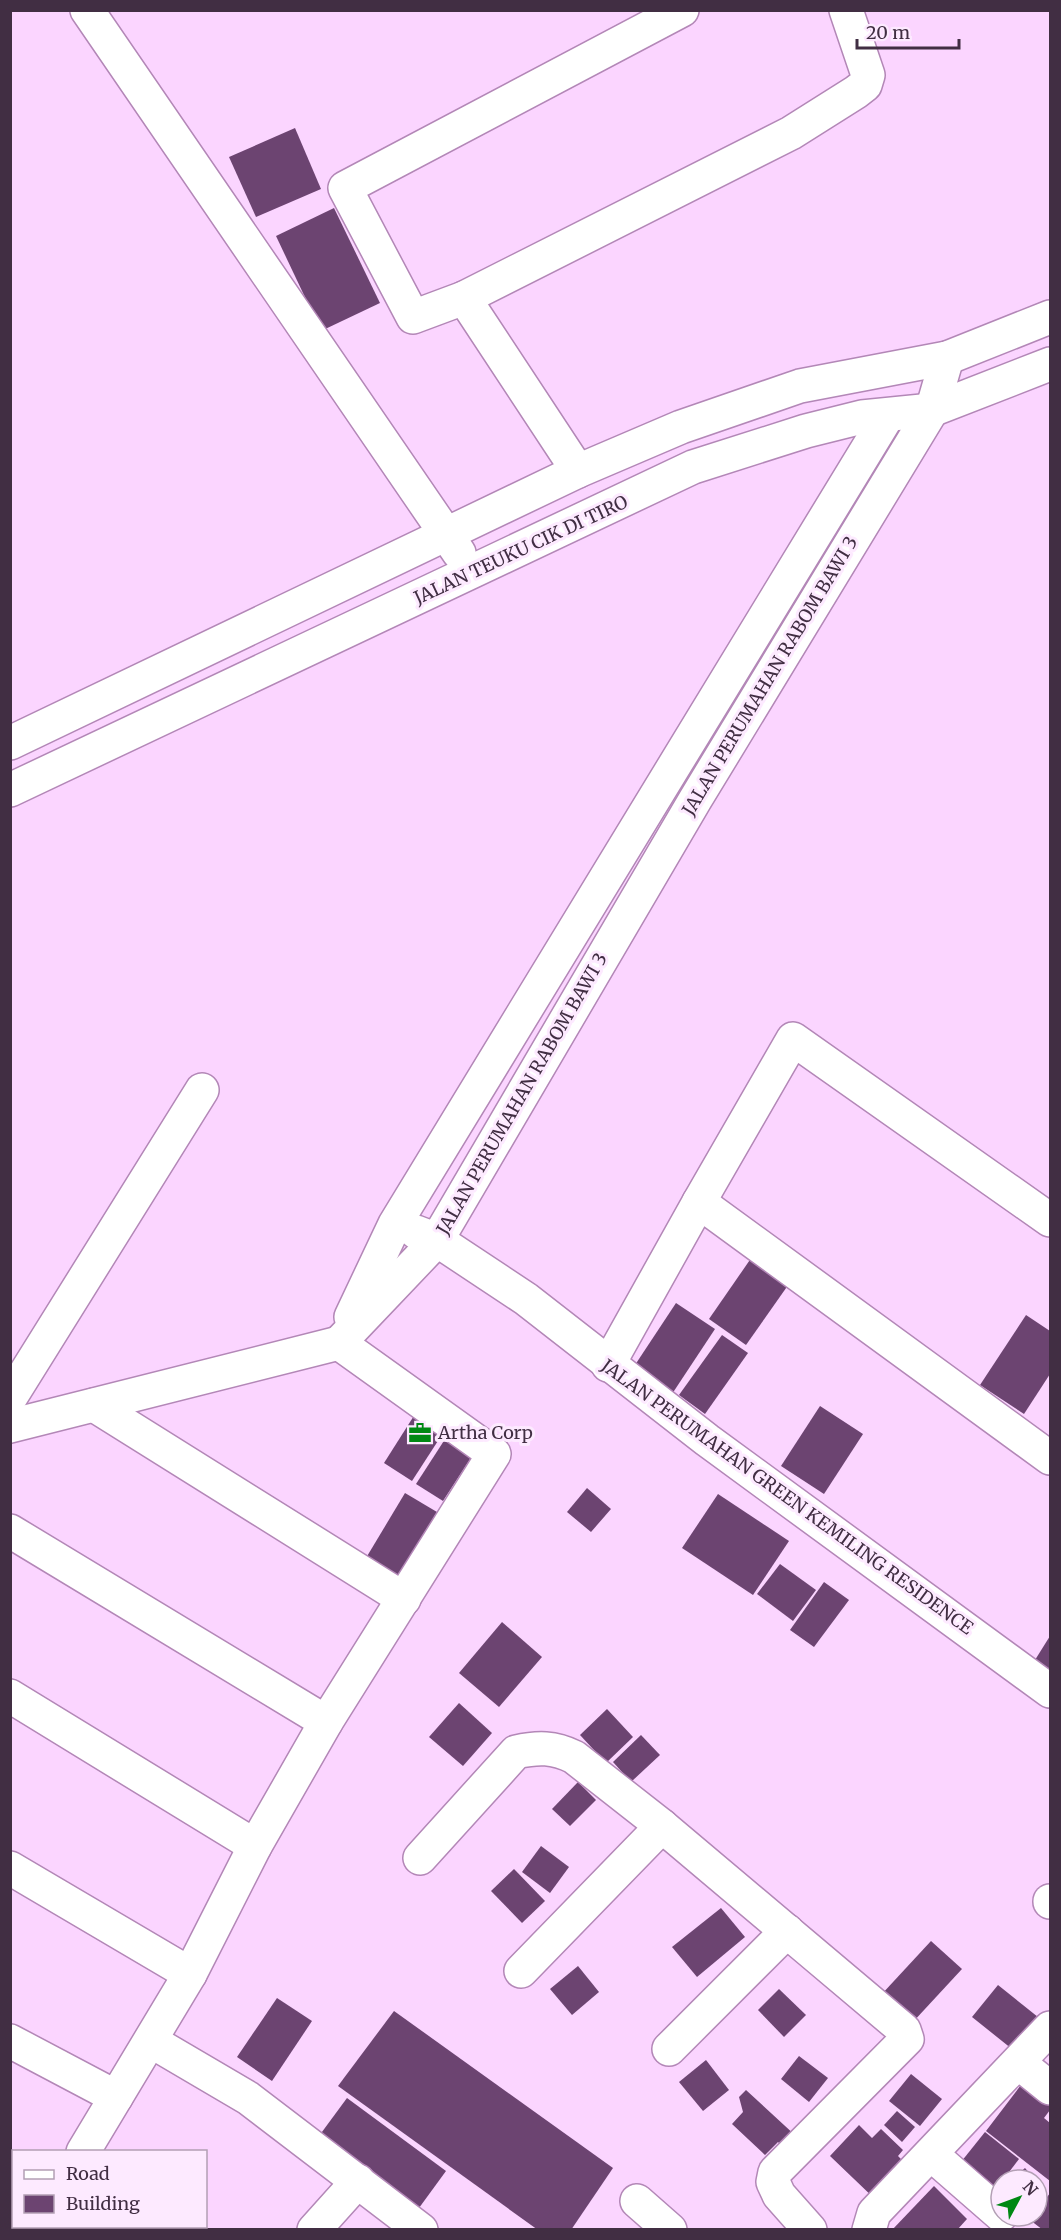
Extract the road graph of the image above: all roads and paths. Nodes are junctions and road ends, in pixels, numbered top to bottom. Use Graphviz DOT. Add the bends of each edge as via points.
graph roads {
  1 [pos="87,10"];
  2 [pos="682,10"];
  3 [pos="846,10"];
  4 [pos="464,298"];
  5 [pos="1050,318"];
  6 [pos="947,358"];
  7 [pos="1050,364"];
  8 [pos="932,410"];
  9 [pos="888,415"];
  10 [pos="681,428"];
  11 [pos="693,467"];
  12 [pos="578,471"];
  13 [pos="446,536"];
  14 [pos="474,572"];
  15 [pos="10,743"];
  16 [pos="10,790"];
  17 [pos="202,1090"];
  18 [pos="699,1202"];
  19 [pos="1050,1220"];
  20 [pos="395,1224"];
  21 [pos="437,1240"];
  22 [pos="339,1343"];
  23 [pos="608,1365"];
  24 [pos="10,1398"];
  25 [pos="94,1405"];
  26 [pos="10,1426"];
  27 [pos="1050,1458"];
  28 [pos="10,1531"];
  29 [pos="404,1599"];
  30 [pos="1050,1691"];
  31 [pos="10,1696"];
  32 [pos="326,1722"];
  33 [pos="662,1826"];
  34 [pos="255,1846"];
  35 [pos="420,1858"];
  36 [pos="10,1868"];
  37 [pos="787,1931"];
  38 [pos="521,1971"];
  39 [pos="190,1974"];
  40 [pos="1050,2028"];
  41 [pos="10,2040"];
  42 [pos="151,2041"];
  43 [pos="669,2049"];
  44 [pos="1019,2063"];
  45 [pos="1050,2088"];
  46 [pos="116,2097"];
  47 [pos="84,2150"];
  48 [pos="931,2154"];
  49 [pos="358,2181"];
  50 [pos="638,2201"];
  51 [pos="989,2204"];
  52 [pos="314,2229"];
  53 [pos="421,2229"];
  54 [pos="670,2229"];
  55 [pos="810,2229"];
  56 [pos="869,2229"];
  1 -- 13 [label="street"];
  2 -- 4 [label="street" via="345,188 413,317"];
  3 -- 4 [label="street" via="868,75 865,85 856,92 791,134"];
  4 -- 12 [label="street"];
  5 -- 6 [label="street"];
  6 -- 8 [label="street, JALAN PERUMAHAN RABOM BAWI 3"];
  6 -- 10 [label="street" via="800,386"];
  7 -- 8 [label="street, JALAN TEUKU CIK DI TIRO"];
  8 -- 9 [label="street, JALAN TEUKU CIK DI TIRO"];
  8 -- 21 [label="street, JALAN PERUMAHAN RABOM BAWI 3" via="695,800"];
  9 -- 11 [label="street, JALAN TEUKU CIK DI TIRO" via="862,417 806,431"];
  9 -- 20 [label="street, JALAN PERUMAHAN RABOM BAWI 3"];
  10 -- 11 [label="street"];
  10 -- 12 [label="street"];
  11 -- 14 [label="street, JALAN TEUKU CIK DI TIRO"];
  12 -- 13 [label="street"];
  13 -- 14 [label="street"];
  13 -- 15 [label="street"];
  14 -- 16 [label="street, JALAN TEUKU CIK DI TIRO"];
  17 -- 24 [label="street"];
  18 -- 19 [label="street" via="793,1039"];
  18 -- 23 [label="street"];
  18 -- 27 [label="street"];
  20 -- 21 [label="street, JALAN PERUMAHAN GREEN KEMILING RESIDENCE"];
  20 -- 22 [label="street, JALAN PERUMAHAN RABOM BAWI 3"];
  21 -- 22 [label="street, JALAN PERUMAHAN RABOM BAWI 3"];
  21 -- 23 [label="street, JALAN PERUMAHAN GREEN KEMILING RESIDENCE" via="526,1299"];
  22 -- 25 [label="street"];
  22 -- 29 [label="street" via="494,1454"];
  23 -- 30 [label="street, JALAN PERUMAHAN GREEN KEMILING RESIDENCE"];
  25 -- 26 [label="street"];
  25 -- 29 [label="street"];
  28 -- 32 [label="street"];
  29 -- 32 [label="street"];
  31 -- 34 [label="street"];
  32 -- 34 [label="street"];
  33 -- 35 [label="street" via="574,1757 558,1749 536,1748 516,1752"];
  33 -- 37 [label="street"];
  33 -- 38 [label="street"];
  34 -- 39 [label="street"];
  36 -- 39 [label="street"];
  37 -- 43 [label="street"];
  37 -- 55 [label="street" via="907,2035 775,2172 773,2182 779,2195"];
  39 -- 42 [label="street"];
  40 -- 44 [label="street"];
  41 -- 46 [label="street"];
  42 -- 46 [label="street"];
  42 -- 49 [label="street" via="248,2098"];
  44 -- 45 [label="street"];
  44 -- 48 [label="street"];
  46 -- 47 [label="street"];
  48 -- 51 [label="street"];
  48 -- 56 [label="street" via="874,2213"];
  49 -- 52 [label="street"];
  49 -- 53 [label="street"];
  50 -- 54 [label="street"];
}
